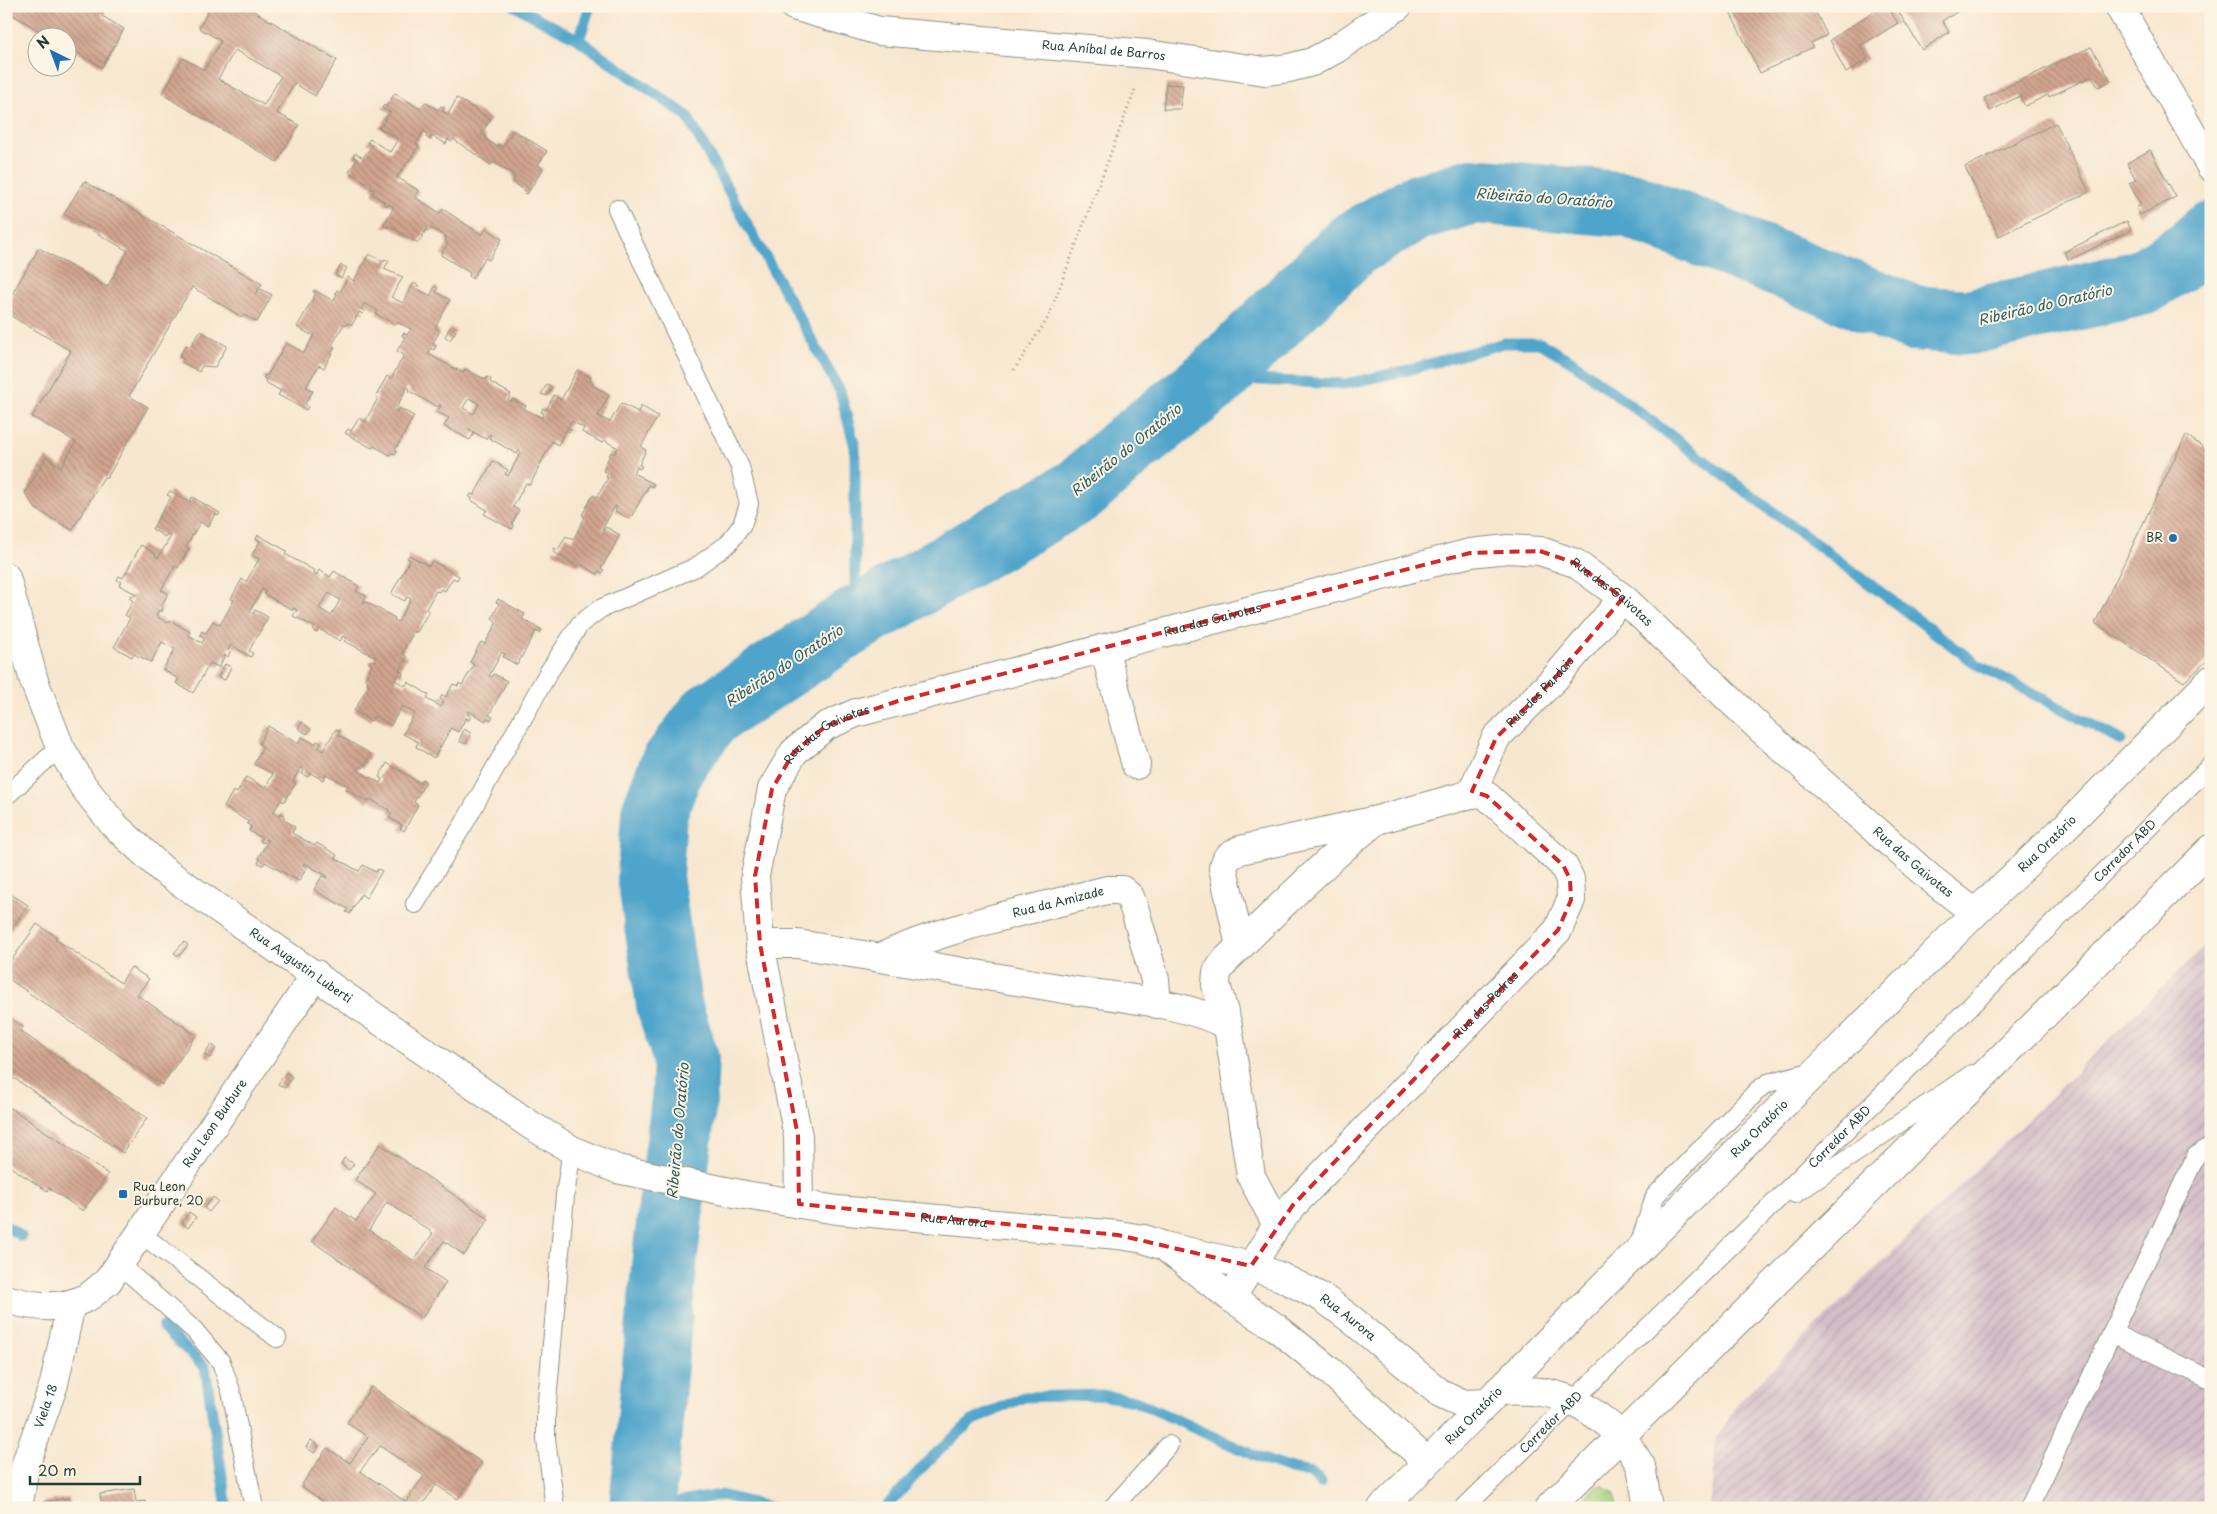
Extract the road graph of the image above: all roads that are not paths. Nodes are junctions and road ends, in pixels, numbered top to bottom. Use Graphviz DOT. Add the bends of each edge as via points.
graph roads {
  1 [pos="794,6"];
  2 [pos="1398,6"];
  3 [pos="2119,6"];
  4 [pos="2211,167"];
  5 [pos="617,209"];
  6 [pos="6,577"];
  7 [pos="1623,598"];
  8 [pos="1104,648"];
  9 [pos="2211,680"];
  10 [pos="60,747"];
  11 [pos="1136,765"];
  12 [pos="2211,765"];
  13 [pos="1471,794"];
  14 [pos="6,796"];
  15 [pos="1377,820"];
  16 [pos="2211,848"];
  17 [pos="415,904"];
  18 [pos="1975,913"];
  19 [pos="760,944"];
  20 [pos="1240,946"];
  21 [pos="880,958"];
  22 [pos="316,974"];
  23 [pos="1157,1004"];
  24 [pos="1228,1026"];
  25 [pos="2009,1049"];
  26 [pos="2211,1146"];
  27 [pos="572,1150"];
  28 [pos="745,1195"];
  29 [pos="799,1204"];
  30 [pos="1761,1216"];
  31 [pos="1277,1225"];
  32 [pos="140,1233"];
  33 [pos="1164,1246"];
  34 [pos="119,1264"];
  35 [pos="1250,1266"];
  36 [pos="1231,1298"];
  37 [pos="6,1299"];
  38 [pos="71,1304"];
  39 [pos="2112,1333"];
  40 [pos="277,1338"];
  41 [pos="2211,1380"];
  42 [pos="1492,1397"];
  43 [pos="1574,1400"];
  44 [pos="1622,1436"];
  45 [pos="1169,1445"];
  46 [pos="1427,1462"];
  47 [pos="18,1508"];
  48 [pos="254,1508"];
  49 [pos="555,1508"];
  50 [pos="1112,1508"];
  51 [pos="1382,1508"];
  52 [pos="1464,1508"];
  53 [pos="1549,1508"];
  54 [pos="1648,1508"];
  55 [pos="2029,1508"];
  1 -- 2 [label="street, Rua Aníbal de Barros" via="879,31 1147,54 1265,71 1312,62"];
  3 -- 4 [label="street"];
  5 -- 17 [label="lane" via="740,467 749,504 742,525 728,544 712,556 696,567 600,609 580,624 548,673"];
  6 -- 10 [label="street, Rua Augustin Luberti" via="34,680"];
  7 -- 8 [label="street, Rua das Gaivotas" via="1575,563 1540,551 1470,552"];
  7 -- 13 [label="street, Rua dos Pardais" via="1555,678 1496,738"];
  7 -- 18 [label="street, Rua das Gaivotas" via="1762,730 1930,878"];
  8 -- 11 [label="street"];
  8 -- 19 [label="street, Rua das Gaivotas" via="856,713 826,726 794,752 772,789 755,876"];
  9 -- 18 [label="street, Rua Oratório"];
  10 -- 14 [label="lane"];
  10 -- 22 [label="street, Rua Augustin Luberti" via="82,786 114,826 163,870"];
  12 -- 30 [label="lane, Corredor ABD"];
  13 -- 15 [label="street"];
  13 -- 31 [label="street, Rua das Pedras" via="1488,796 1563,865 1570,879 1570,900 1558,930"];
  15 -- 20 [label="street"];
  15 -- 20 [label="street" via="1240,850 1227,858 1223,868"];
  16 -- 25 [label="street"];
  18 -- 42 [label="street, Rua Oratório"];
  19 -- 21 [label="street" via="798,944"];
  19 -- 29 [label="street, Rua das Gaivotas" via="798,1136"];
  20 -- 24 [label="street" via="1217,972 1216,985"];
  21 -- 23 [label="street"];
  21 -- 23 [label="street, Rua da Amizade" via="940,934 1107,890 1122,890 1130,897 1136,914 1155,980"];
  22 -- 27 [label="street, Rua Augustin Luberti" via="529,1124"];
  22 -- 32 [label="street, Rua Leon Burbure"];
  23 -- 24 [label="street" via="1215,1018"];
  24 -- 31 [label="street" via="1251,1176"];
  25 -- 30 [label="lane"];
  25 -- 44 [label="street"];
  26 -- 39 [label="lane" via="2196,1156"];
  27 -- 28 [label="street, Rua Augustin Luberti" via="617,1169"];
  27 -- 49 [label="lane" via="565,1195 546,1414"];
  28 -- 29 [label="street, Rua Aurora"];
  29 -- 33 [label="street, Rua Aurora" via="1118,1235"];
  30 -- 43 [label="lane, Corredor ABD"];
  31 -- 35 [label="street, Rua das Pedras"];
  32 -- 34 [label="street, Rua Leon Burbure"];
  32 -- 40 [label="lane"];
  33 -- 35 [label="street, Rua Aurora"];
  33 -- 36 [label="street, Rua Aurora"];
  34 -- 38 [label="street, Rua Leon Burbure" via="108,1281 88,1297"];
  34 -- 48 [label="lane" via="194,1330 221,1362 231,1391"];
  35 -- 36 [label="street, Rua das Pedras"];
  35 -- 42 [label="street, Rua Aurora" via="1281,1277 1322,1298 1440,1393 1464,1404"];
  36 -- 46 [label="street, Rua Aurora" via="1277,1328 1330,1371"];
  37 -- 38 [label="street, Rua Leon Burbure" via="46,1306"];
  38 -- 47 [label="street, Viela 18" via="54,1384 25,1466"];
  39 -- 41 [label="lane"];
  39 -- 55 [label="lane"];
  42 -- 43 [label="street, Rua Aurora" via="1529,1389"];
  42 -- 46 [label="street, Rua Oratório"];
  43 -- 44 [label="street, Rua Aurora" via="1597,1414"];
  43 -- 52 [label="lane, Corredor ABD"];
  44 -- 53 [label="street"];
  44 -- 54 [label="street, Rua Aurora" via="1640,1466"];
  45 -- 50 [label="lane"];
  46 -- 51 [label="street, Rua Oratório"];
}
